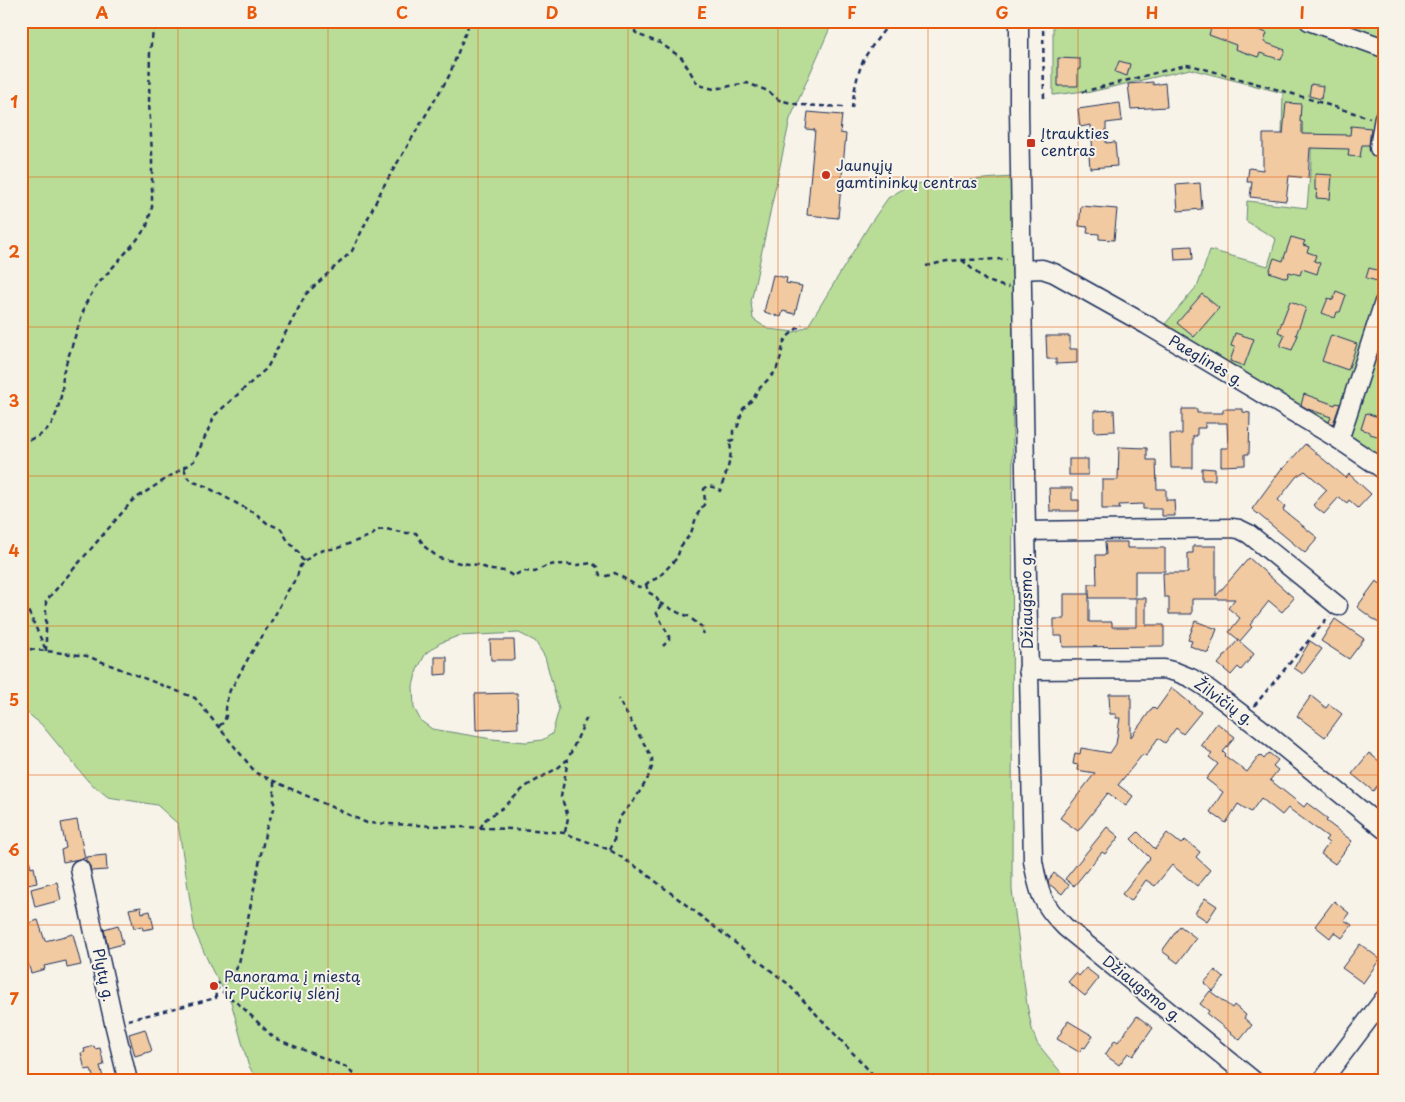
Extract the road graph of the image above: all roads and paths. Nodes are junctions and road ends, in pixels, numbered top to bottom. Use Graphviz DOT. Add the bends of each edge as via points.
graph roads {
  1 [pos="157,21"];
  2 [pos="507,21"];
  3 [pos="635,21"];
  4 [pos="890,21"];
  5 [pos="1019,21"];
  6 [pos="1043,21"];
  7 [pos="1309,21"];
  8 [pos="470,22"];
  9 [pos="1384,48"];
  10 [pos="1082,92"];
  11 [pos="1044,102"];
  12 [pos="844,107"];
  13 [pos="852,108"];
  14 [pos="1384,117"];
  15 [pos="1383,122"];
  16 [pos="1379,148"];
  17 [pos="962,260"];
  18 [pos="1021,263"];
  19 [pos="926,266"];
  20 [pos="1022,288"];
  21 [pos="1384,302"];
  22 [pos="802,324"];
  23 [pos="1338,439"];
  24 [pos="21,444"];
  25 [pos="184,468"];
  26 [pos="1384,470"];
  27 [pos="1026,531"];
  28 [pos="304,562"];
  29 [pos="646,584"];
  30 [pos="21,595"];
  31 [pos="660,603"];
  32 [pos="1338,606"];
  33 [pos="704,634"];
  34 [pos="663,646"];
  35 [pos="21,648"];
  36 [pos="46,651"];
  37 [pos="1028,670"];
  38 [pos="618,699"];
  39 [pos="587,716"];
  40 [pos="1245,717"];
  41 [pos="219,727"];
  42 [pos="568,759"];
  43 [pos="274,781"];
  44 [pos="480,828"];
  45 [pos="1384,829"];
  46 [pos="564,833"];
  47 [pos="610,850"];
  48 [pos="80,869"];
  49 [pos="215,985"];
  50 [pos="1384,999"];
  51 [pos="114,1024"];
  52 [pos="128,1081"];
  53 [pos="360,1081"];
  54 [pos="879,1081"];
  55 [pos="1254,1081"];
  56 [pos="1322,1081"];
  1 -- 24 [label="path" via="150,50 152,207 148,226 97,285 86,303 63,372 62,392 51,425 42,434"];
  2 -- 8 [label="path" via="496,25"];
  3 -- 12 [label="path" via="635,32 660,42 682,58 698,86 714,89 748,83 768,91 779,100"];
  4 -- 13 [label="path" via="860,69"];
  5 -- 18 [label="street, Džiaugsmo g."];
  6 -- 11 [label="path"];
  7 -- 9 [label="street"];
  8 -- 25 [label="path" via="449,76 382,187 352,251 306,294 267,368 215,415 194,461"];
  10 -- 15 [label="path" via="1186,65"];
  14 -- 15 [label="street"];
  15 -- 16 [label="street"];
  17 -- 18 [label="path"];
  17 -- 19 [label="path"];
  17 -- 20 [label="path" via="985,280"];
  18 -- 20 [label="street, Džiaugsmo g."];
  18 -- 23 [label="street, Paeglinės g." via="1054,273"];
  20 -- 27 [label="street, Džiaugsmo g."];
  21 -- 23 [label="street"];
  22 -- 29 [label="path" via="786,338 776,371 743,409 738,426 733,430 733,440 729,441 727,472 720,491 708,486 704,489 705,503 677,558 658,578"];
  23 -- 26 [label="street, Paeglinės g."];
  25 -- 28 [label="path" via="191,481 281,529"];
  25 -- 36 [label="path" via="133,500 46,601"];
  27 -- 32 [label="street" via="1240,529"];
  27 -- 37 [label="street, Džiaugsmo g."];
  28 -- 29 [label="path" via="313,554 386,529 416,533 425,547 439,558 505,571 514,576 555,564 592,563 600,575 615,573 639,586"];
  28 -- 41 [label="path" via="230,690 226,716"];
  29 -- 31 [label="path" via="648,592"];
  30 -- 36 [label="path"];
  31 -- 33 [label="path" via="694,620 703,628"];
  31 -- 34 [label="path" via="661,607 656,612 669,636"];
  32 -- 40 [label="path"];
  35 -- 36 [label="path"];
  36 -- 41 [label="path" via="87,656 195,698"];
  37 -- 40 [label="street, Žilvičių g." via="1170,670 1207,688"];
  37 -- 55 [label="street, Džiaugsmo g." via="1033,861 1045,905 1065,926"];
  38 -- 47 [label="path" via="652,758 652,768 620,817"];
  39 -- 42 [label="path"];
  40 -- 45 [label="street, Žilvičių g."];
  41 -- 43 [label="path" via="256,773"];
  42 -- 44 [label="path" via="525,786"];
  42 -- 46 [label="path" via="561,797 568,818"];
  43 -- 44 [label="path" via="367,824"];
  43 -- 49 [label="path" via="274,809 266,829 239,964 232,978"];
  44 -- 46 [label="path"];
  46 -- 47 [label="path"];
  47 -- 54 [label="path" via="641,870 787,983"];
  48 -- 51 [label="street, Plytų g."];
  49 -- 51 [label="path" via="216,998"];
  49 -- 53 [label="path" via="274,1038 346,1067"];
  50 -- 56 [label="street"];
  51 -- 52 [label="street, Plytų g."];
}
